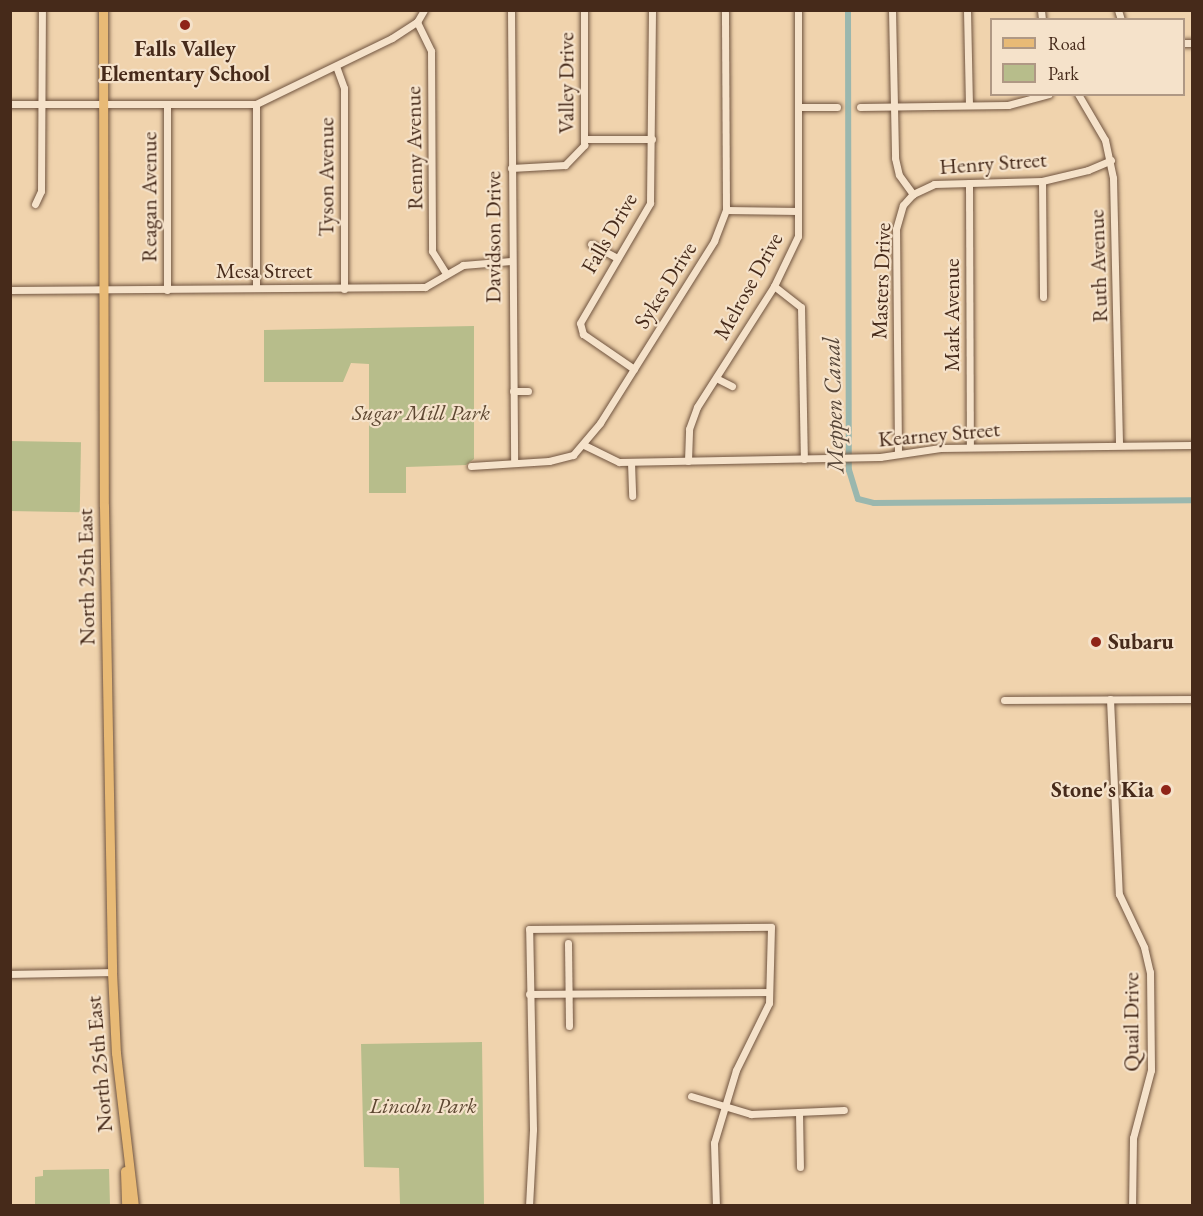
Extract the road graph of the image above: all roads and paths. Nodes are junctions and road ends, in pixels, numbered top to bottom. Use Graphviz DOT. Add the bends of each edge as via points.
graph roads {
  1 [pos="42,10"];
  2 [pos="104,10"];
  3 [pos="424,10"];
  4 [pos="511,10"];
  5 [pos="584,10"];
  6 [pos="652,10"];
  7 [pos="725,10"];
  8 [pos="798,10"];
  9 [pos="892,10"];
  10 [pos="967,10"];
  11 [pos="417,22"];
  12 [pos="336,66"];
  13 [pos="1042,96"];
  14 [pos="1079,96"];
  15 [pos="10,104"];
  16 [pos="40,104"];
  17 [pos="167,104"];
  18 [pos="256,104"];
  19 [pos="103,105"];
  20 [pos="969,105"];
  21 [pos="800,107"];
  22 [pos="837,107"];
  23 [pos="860,107"];
  24 [pos="895,107"];
  25 [pos="584,139"];
  26 [pos="652,139"];
  27 [pos="1111,160"];
  28 [pos="512,168"];
  29 [pos="1042,181"];
  30 [pos="969,183"];
  31 [pos="913,194"];
  32 [pos="35,204"];
  33 [pos="726,210"];
  34 [pos="798,211"];
  35 [pos="591,244"];
  36 [pos="617,258"];
  37 [pos="511,261"];
  38 [pos="446,273"];
  39 [pos="774,286"];
  40 [pos="256,288"];
  41 [pos="344,288"];
  42 [pos="10,290"];
  43 [pos="104,290"];
  44 [pos="167,290"];
  45 [pos="1043,297"];
  46 [pos="634,369"];
  47 [pos="716,378"];
  48 [pos="732,386"];
  49 [pos="513,391"];
  50 [pos="528,391"];
  51 [pos="584,444"];
  52 [pos="1119,445"];
  53 [pos="1192,445"];
  54 [pos="970,447"];
  55 [pos="898,453"];
  56 [pos="804,459"];
  57 [pos="688,461"];
  58 [pos="632,462"];
  59 [pos="514,463"];
  60 [pos="471,466"];
  61 [pos="632,496"];
  62 [pos="1110,699"];
  63 [pos="1192,699"];
  64 [pos="1004,700"];
  65 [pos="568,943"];
  66 [pos="112,972"];
  67 [pos="10,974"];
  68 [pos="770,992"];
  69 [pos="529,994"];
  70 [pos="569,994"];
  71 [pos="569,1026"];
  72 [pos="691,1096"];
  73 [pos="724,1107"];
  74 [pos="844,1110"];
  75 [pos="799,1112"];
  76 [pos="125,1142"];
  77 [pos="800,1167"];
  78 [pos="126,1206"];
  79 [pos="134,1206"];
  80 [pos="529,1206"];
  81 [pos="716,1206"];
  82 [pos="1132,1206"];
  1 -- 16 [label="street"];
  2 -- 19 [label="main road, North 25th East"];
  3 -- 11 [label="street"];
  4 -- 28 [label="street, Davidson Drive"];
  5 -- 25 [label="street, Valley Drive"];
  6 -- 26 [label="street, Falls Drive"];
  7 -- 33 [label="street, Sykes Drive"];
  8 -- 21 [label="street, Melrose Drive"];
  9 -- 24 [label="street, Masters Drive"];
  10 -- 20 [label="street"];
  11 -- 12 [label="street"];
  11 -- 38 [label="street, Renny Avenue" via="431,51 432,251"];
  12 -- 18 [label="street"];
  12 -- 41 [label="street, Tyson Avenue" via="344,88"];
  13 -- 20 [label="street" via="1008,105"];
  14 -- 27 [label="street, Ruth Avenue" via="1105,140"];
  15 -- 16 [label="street"];
  16 -- 19 [label="street"];
  16 -- 32 [label="street" via="41,191"];
  17 -- 18 [label="street"];
  17 -- 19 [label="street"];
  17 -- 44 [label="street, Reagan Avenue"];
  18 -- 40 [label="street"];
  19 -- 43 [label="main road, North 25th East"];
  20 -- 24 [label="street"];
  21 -- 22 [label="street"];
  21 -- 34 [label="street, Melrose Drive"];
  23 -- 24 [label="street"];
  24 -- 31 [label="street, Masters Drive" via="897,169"];
  25 -- 26 [label="street"];
  25 -- 28 [label="street, Valley Drive" via="576,156 566,165"];
  26 -- 36 [label="street, Falls Drive" via="650,203"];
  27 -- 29 [label="street, Henry Street"];
  27 -- 52 [label="street, Ruth Avenue" via="1116,231"];
  28 -- 37 [label="street, Davidson Drive"];
  29 -- 30 [label="street, Henry Street"];
  29 -- 45 [label="street"];
  30 -- 31 [label="street, Henry Street" via="934,184"];
  30 -- 54 [label="street, Mark Avenue"];
  31 -- 55 [label="street, Masters Drive" via="903,205 896,229"];
  33 -- 34 [label="street"];
  33 -- 46 [label="street, Sykes Drive" via="714,241"];
  34 -- 39 [label="street, Melrose Drive" via="798,236"];
  35 -- 36 [label="street"];
  36 -- 46 [label="street, Falls Drive" via="588,306 580,329"];
  37 -- 38 [label="street, Mesa Street" via="479,261"];
  37 -- 49 [label="street, Davidson Drive"];
  38 -- 41 [label="street, Mesa Street" via="424,287"];
  39 -- 47 [label="street, Melrose Drive"];
  39 -- 56 [label="street" via="801,307"];
  40 -- 41 [label="street, Mesa Street"];
  40 -- 44 [label="street, Mesa Street"];
  42 -- 43 [label="street, Mesa Street"];
  43 -- 44 [label="street, Mesa Street"];
  43 -- 66 [label="main road, North 25th East"];
  46 -- 51 [label="street, Sykes Drive"];
  47 -- 48 [label="street"];
  47 -- 57 [label="street, Melrose Drive" via="689,429"];
  49 -- 50 [label="street"];
  49 -- 59 [label="street, Davidson Drive"];
  51 -- 58 [label="street, Kearney Street" via="619,462"];
  51 -- 59 [label="street, Sykes Drive" via="565,458"];
  52 -- 53 [label="street, Kearney Street"];
  52 -- 54 [label="street, Kearney Street"];
  54 -- 55 [label="street, Kearney Street"];
  55 -- 56 [label="street, Kearney Street" via="853,459"];
  56 -- 57 [label="street, Kearney Street"];
  57 -- 58 [label="street, Kearney Street"];
  58 -- 61 [label="street"];
  59 -- 60 [label="street, Sykes Drive"];
  62 -- 63 [label="street"];
  62 -- 64 [label="street"];
  62 -- 82 [label="street, Quail Drive" via="1119,894 1144,947 1150,972 1151,1070 1133,1138"];
  65 -- 70 [label="street"];
  66 -- 67 [label="street"];
  66 -- 76 [label="main road, North 25th East"];
  68 -- 69 [label="street" via="771,927 741,926 529,929"];
  68 -- 70 [label="street"];
  68 -- 73 [label="street" via="769,1003 736,1070"];
  69 -- 70 [label="street"];
  69 -- 80 [label="street" via="533,1129"];
  70 -- 71 [label="street"];
  72 -- 73 [label="street"];
  73 -- 75 [label="street" via="751,1114"];
  73 -- 81 [label="street" via="714,1143"];
  74 -- 75 [label="street"];
  75 -- 77 [label="street"];
  76 -- 78 [label="main road, North 25th East"];
  76 -- 79 [label="main road, North 25th East"];
}
